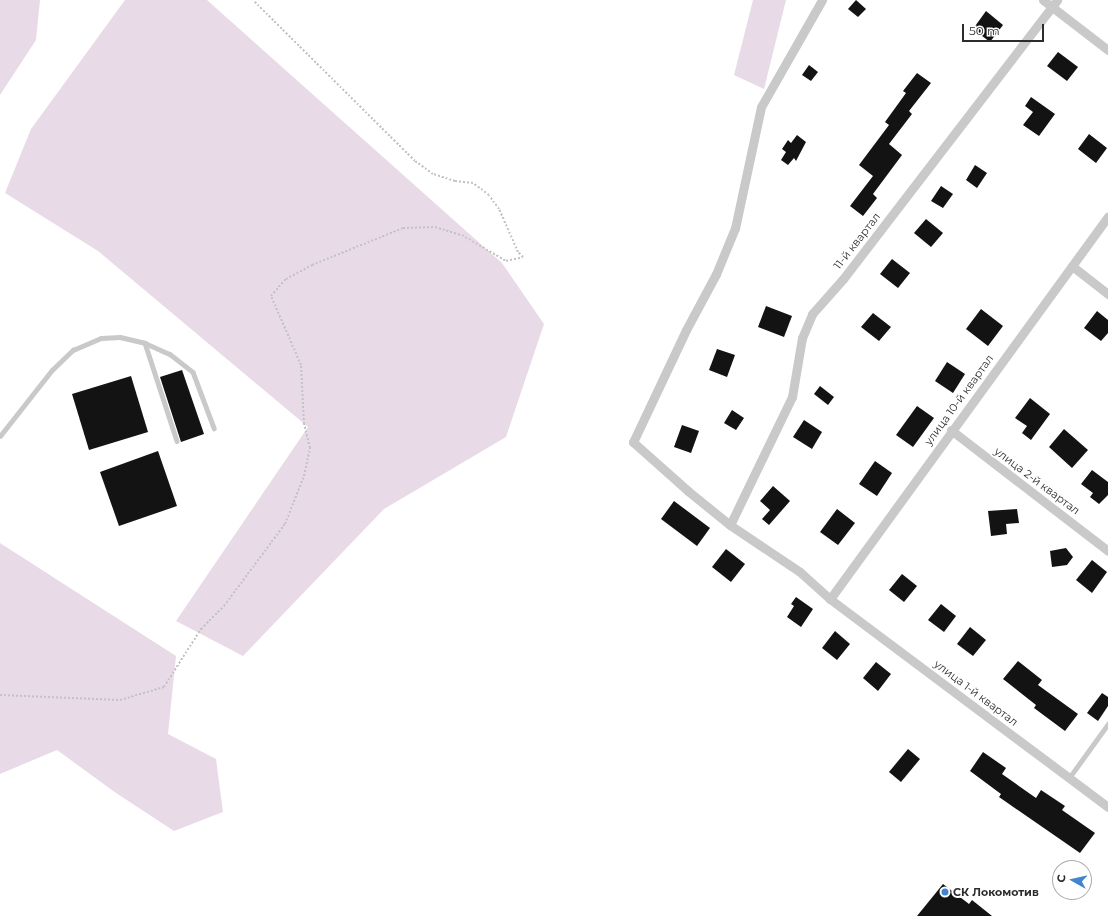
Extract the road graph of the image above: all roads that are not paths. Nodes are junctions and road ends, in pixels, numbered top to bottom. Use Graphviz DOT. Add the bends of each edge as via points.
graph roads {
  1 [pos="822,0"];
  2 [pos="1044,0"];
  3 [pos="1054,3"];
  4 [pos="1108,50"];
  5 [pos="1108,216"];
  6 [pos="1072,266"];
  7 [pos="1108,294"];
  8 [pos="145,343"];
  9 [pos="214,428"];
  10 [pos="951,430"];
  11 [pos="0,436"];
  12 [pos="177,441"];
  13 [pos="730,525"];
  14 [pos="1108,550"];
  15 [pos="830,599"];
  16 [pos="1108,724"];
  17 [pos="1069,778"];
  18 [pos="1108,807"];
  1 -- 13 [label="street, улица 1-й квартал" via="761,107 735,228 716,274 682,337 633,442"];
  2 -- 3 [label="street"];
  3 -- 4 [label="street"];
  3 -- 13 [label="street, 11-й квартал" via="843,279 812,314 802,338 792,397"];
  5 -- 6 [label="street, улица 10-й квартал"];
  6 -- 7 [label="street"];
  6 -- 10 [label="street, улица 10-й квартал"];
  8 -- 9 [label="lane" via="170,354 193,372"];
  8 -- 11 [label="lane" via="120,337 101,338 73,350 52,370"];
  8 -- 12 [label="lane"];
  10 -- 14 [label="street, улица 2-й квартал"];
  10 -- 15 [label="street, улица 10-й квартал"];
  13 -- 15 [label="street, улица 1-й квартал" via="800,572"];
  15 -- 17 [label="street, улица 1-й квартал"];
  16 -- 17 [label="lane"];
  17 -- 18 [label="street, улица 1-й квартал"];
}
